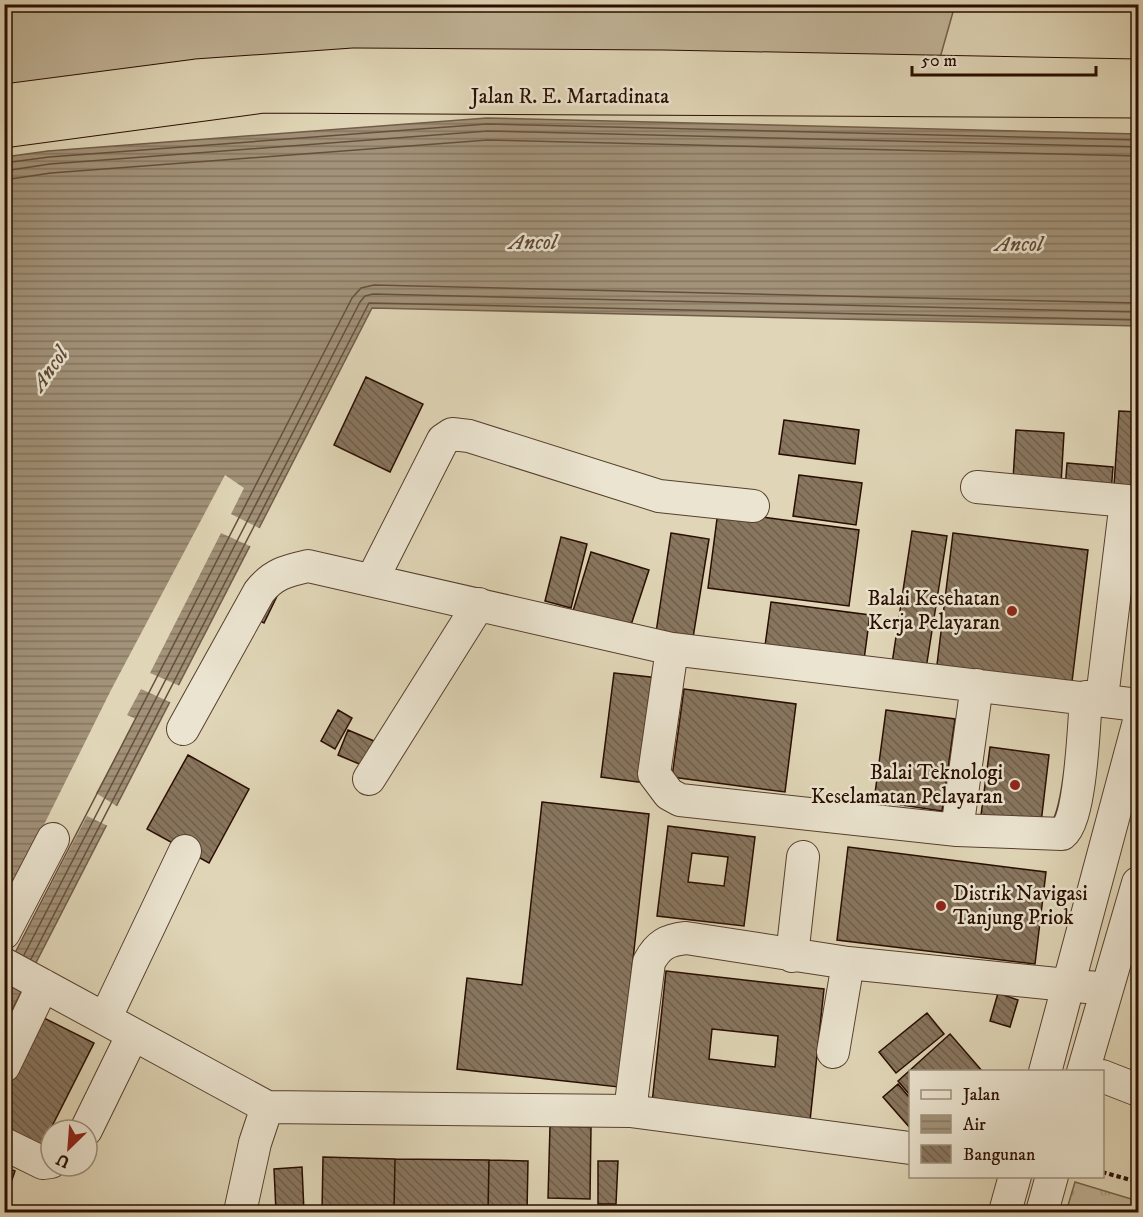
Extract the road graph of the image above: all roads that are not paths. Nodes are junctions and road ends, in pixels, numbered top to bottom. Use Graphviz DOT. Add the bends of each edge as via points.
graph roads {
  1 [pos="1138,76"];
  2 [pos="1138,100"];
  3 [pos="4,101"];
  4 [pos="4,131"];
  5 [pos="977,487"];
  6 [pos="1132,502"];
  7 [pos="748,505"];
  8 [pos="373,578"];
  9 [pos="479,604"];
  10 [pos="672,649"];
  11 [pos="977,685"];
  12 [pos="1094,698"];
  13 [pos="1138,705"];
  14 [pos="1138,725"];
  15 [pos="183,729"];
  16 [pos="369,779"];
  17 [pos="957,830"];
  18 [pos="53,839"];
  19 [pos="185,851"];
  20 [pos="803,857"];
  21 [pos="1138,883"];
  22 [pos="4,933"];
  23 [pos="792,956"];
  24 [pos="848,963"];
  25 [pos="4,964"];
  26 [pos="43,985"];
  27 [pos="1069,986"];
  28 [pos="1107,989"];
  29 [pos="105,1019"];
  30 [pos="133,1034"];
  31 [pos="833,1052"];
  32 [pos="4,1066"];
  33 [pos="1045,1070"];
  34 [pos="1090,1070"];
  35 [pos="1104,1077"];
  36 [pos="1138,1090"];
  37 [pos="267,1107"];
  38 [pos="630,1111"];
  39 [pos="92,1118"];
  40 [pos="4,1144"];
  41 [pos="909,1148"];
  42 [pos="39,1161"];
  43 [pos="1014,1178"];
  44 [pos="240,1212"];
  45 [pos="1005,1212"];
  1 -- 3 [label="highway, Jalan R. E. Martadinata" via="354,65 196,76"];
  2 -- 4 [label="highway, Jalan R. E. Martadinata" via="264,96"];
  5 -- 6 [label="lane"];
  6 -- 12 [label="lane"];
  7 -- 8 [label="lane" via="659,496 469,436 446,436"];
  8 -- 9 [label="lane"];
  8 -- 15 [label="lane" via="308,566 269,579 222,654"];
  9 -- 10 [label="lane"];
  9 -- 16 [label="lane"];
  10 -- 11 [label="lane"];
  10 -- 17 [label="lane" via="654,774 669,794 680,800"];
  11 -- 12 [label="lane"];
  11 -- 17 [label="lane"];
  12 -- 13 [label="lane"];
  12 -- 17 [label="lane" via="1071,824 1066,832 1057,835"];
  14 -- 27 [label="lane"];
  18 -- 22 [label="lane"];
  19 -- 29 [label="lane"];
  20 -- 23 [label="lane"];
  21 -- 28 [label="lane"];
  23 -- 24 [label="lane"];
  23 -- 38 [label="lane" via="686,938 663,943 649,962"];
  24 -- 27 [label="lane"];
  24 -- 31 [label="lane"];
  25 -- 26 [label="lane"];
  26 -- 29 [label="lane"];
  26 -- 32 [label="lane"];
  27 -- 28 [label="lane"];
  27 -- 33 [label="lane"];
  28 -- 34 [label="lane"];
  29 -- 30 [label="lane"];
  30 -- 37 [label="lane"];
  30 -- 39 [label="lane"];
  35 -- 36 [label="lane"];
  37 -- 38 [label="lane"];
  37 -- 44 [label="lane"];
  38 -- 41 [label="lane"];
  40 -- 42 [label="lane"];
  43 -- 45 [label="lane"];
}
